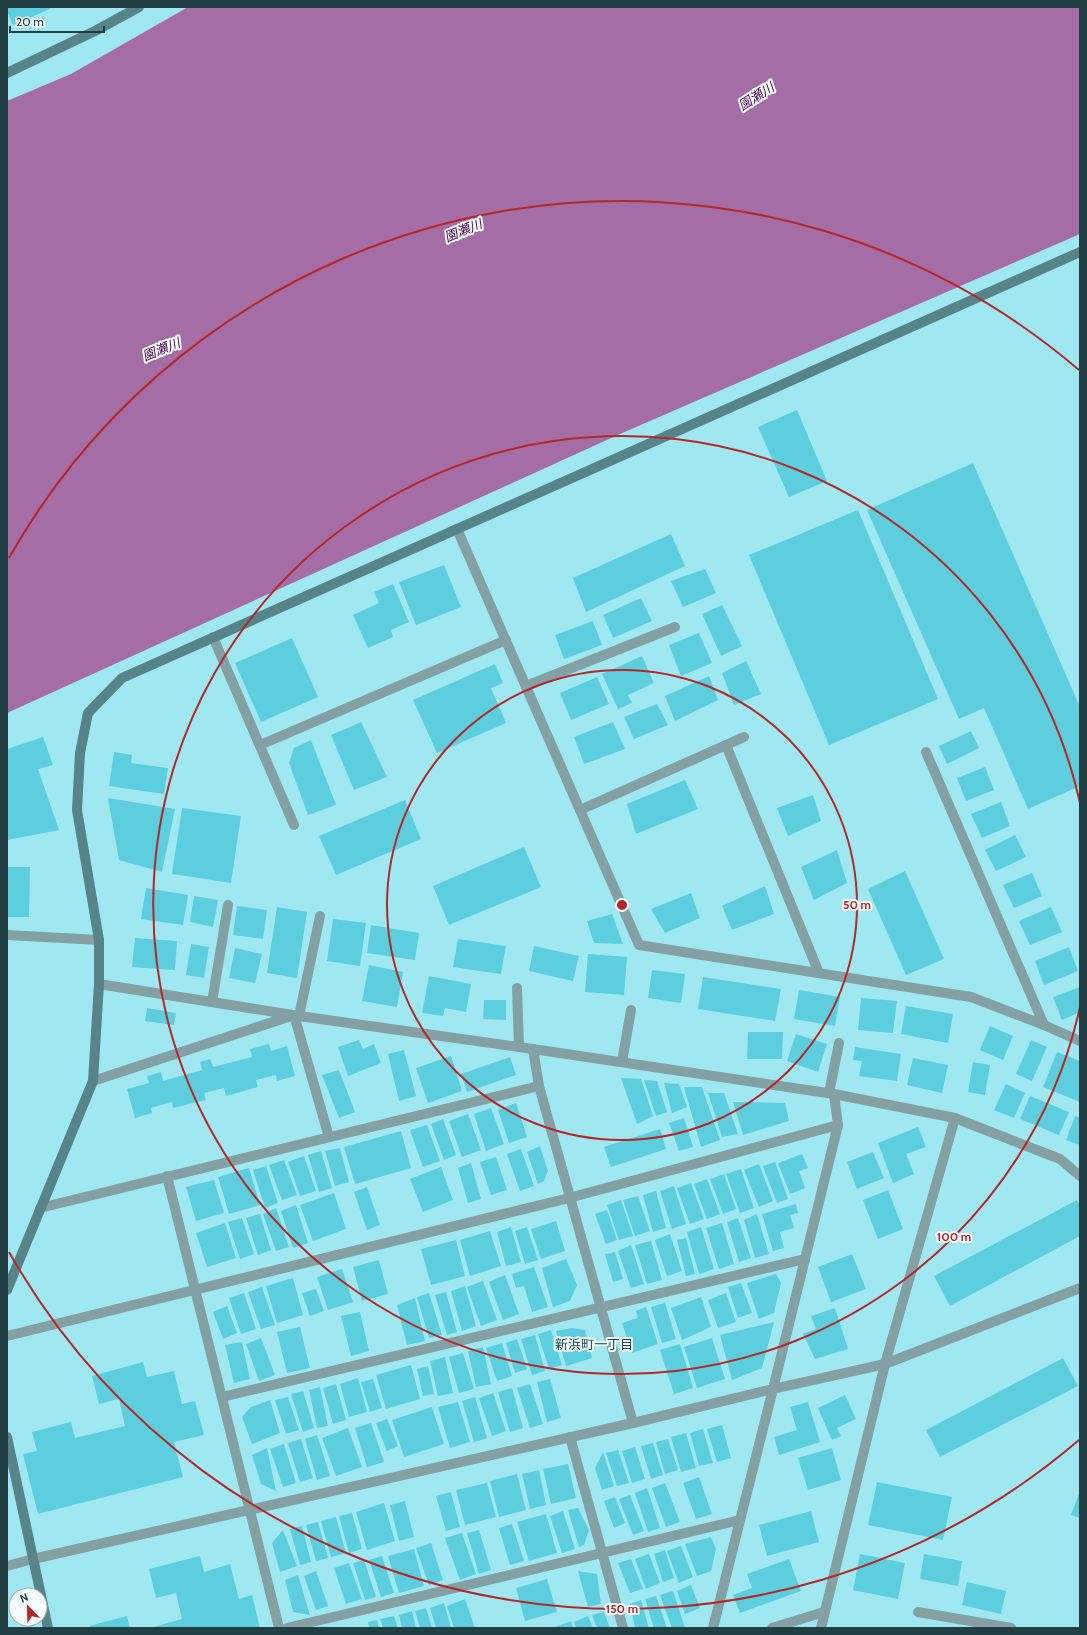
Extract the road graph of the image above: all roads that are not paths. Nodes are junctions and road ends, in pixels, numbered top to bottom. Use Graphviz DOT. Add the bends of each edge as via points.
graph roads {
  1 [pos="139,7"];
  2 [pos="7,73"];
  3 [pos="1080,252"];
  4 [pos="457,529"];
  5 [pos="675,627"];
  6 [pos="214,637"];
  7 [pos="506,640"];
  8 [pos="526,686"];
  9 [pos="744,737"];
  10 [pos="260,745"];
  11 [pos="726,745"];
  12 [pos="926,752"];
  13 [pos="580,810"];
  14 [pos="294,825"];
  15 [pos="228,905"];
  16 [pos="320,916"];
  17 [pos="7,935"];
  18 [pos="99,940"];
  19 [pos="819,973"];
  20 [pos="99,984"];
  21 [pos="517,988"];
  22 [pos="212,1002"];
  23 [pos="631,1010"];
  24 [pos="296,1016"];
  25 [pos="1044,1025"];
  26 [pos="1080,1042"];
  27 [pos="839,1043"];
  28 [pos="518,1047"];
  29 [pos="533,1049"];
  30 [pos="622,1062"];
  31 [pos="93,1081"];
  32 [pos="539,1086"];
  33 [pos="832,1094"];
  34 [pos="955,1118"];
  35 [pos="838,1125"];
  36 [pos="329,1137"];
  37 [pos="167,1176"];
  38 [pos="1080,1176"];
  39 [pos="569,1198"];
  40 [pos="40,1208"];
  41 [pos="805,1259"];
  42 [pos="1080,1288"];
  43 [pos="7,1290"];
  44 [pos="195,1290"];
  45 [pos="600,1307"];
  46 [pos="7,1336"];
  47 [pos="885,1364"];
  48 [pos="774,1389"];
  49 [pos="222,1397"];
  50 [pos="633,1424"];
  51 [pos="7,1436"];
  52 [pos="570,1438"];
  53 [pos="8,1447"];
  54 [pos="250,1510"];
  55 [pos="740,1520"];
  56 [pos="603,1553"];
  57 [pos="33,1559"];
  58 [pos="7,1566"];
  59 [pos="824,1612"];
  60 [pos="918,1612"];
  61 [pos="48,1628"];
  62 [pos="280,1628"];
  63 [pos="287,1628"];
  64 [pos="623,1628"];
  65 [pos="713,1628"];
  66 [pos="772,1628"];
  67 [pos="821,1628"];
  68 [pos="1011,1628"];
  1 -- 2 [label="street"];
  3 -- 4 [label="street"];
  4 -- 6 [label="street"];
  4 -- 7 [label="street"];
  5 -- 8 [label="street"];
  6 -- 10 [label="street"];
  6 -- 18 [label="street" via="122,678 88,713 80,753 77,810"];
  7 -- 8 [label="street"];
  7 -- 10 [label="street"];
  8 -- 13 [label="street"];
  9 -- 11 [label="street"];
  10 -- 14 [label="street"];
  11 -- 13 [label="street"];
  11 -- 19 [label="street"];
  12 -- 25 [label="street"];
  13 -- 19 [label="street" via="639,945"];
  15 -- 22 [label="street"];
  16 -- 24 [label="street"];
  17 -- 18 [label="street"];
  18 -- 20 [label="street"];
  19 -- 25 [label="street" via="971,997"];
  20 -- 22 [label="street"];
  20 -- 31 [label="street"];
  21 -- 28 [label="street"];
  22 -- 24 [label="street"];
  23 -- 30 [label="street"];
  24 -- 28 [label="street"];
  24 -- 31 [label="street"];
  24 -- 36 [label="street"];
  25 -- 26 [label="street"];
  27 -- 33 [label="street"];
  28 -- 29 [label="street"];
  29 -- 30 [label="street"];
  29 -- 32 [label="street"];
  30 -- 33 [label="street"];
  31 -- 40 [label="street"];
  32 -- 36 [label="street"];
  32 -- 39 [label="street"];
  33 -- 34 [label="street"];
  33 -- 35 [label="street"];
  34 -- 38 [label="street" via="1060,1159"];
  34 -- 47 [label="street"];
  35 -- 39 [label="street"];
  35 -- 41 [label="street"];
  36 -- 37 [label="street"];
  37 -- 40 [label="street"];
  37 -- 44 [label="street"];
  39 -- 44 [label="street"];
  39 -- 45 [label="street"];
  40 -- 43 [label="street"];
  41 -- 45 [label="street"];
  41 -- 48 [label="street"];
  42 -- 47 [label="street"];
  44 -- 46 [label="street"];
  44 -- 49 [label="street"];
  45 -- 49 [label="street"];
  45 -- 50 [label="street"];
  47 -- 48 [label="street"];
  47 -- 59 [label="street"];
  48 -- 50 [label="street"];
  48 -- 55 [label="street"];
  49 -- 54 [label="street"];
  50 -- 52 [label="street"];
  51 -- 53 [label="street"];
  52 -- 54 [label="street"];
  52 -- 56 [label="street"];
  53 -- 57 [label="street"];
  54 -- 57 [label="street"];
  54 -- 62 [label="street"];
  55 -- 56 [label="street"];
  55 -- 65 [label="street"];
  56 -- 63 [label="street"];
  56 -- 64 [label="street"];
  57 -- 58 [label="street"];
  57 -- 61 [label="street"];
  59 -- 66 [label="street"];
  59 -- 67 [label="street"];
  60 -- 68 [label="street"];
}
